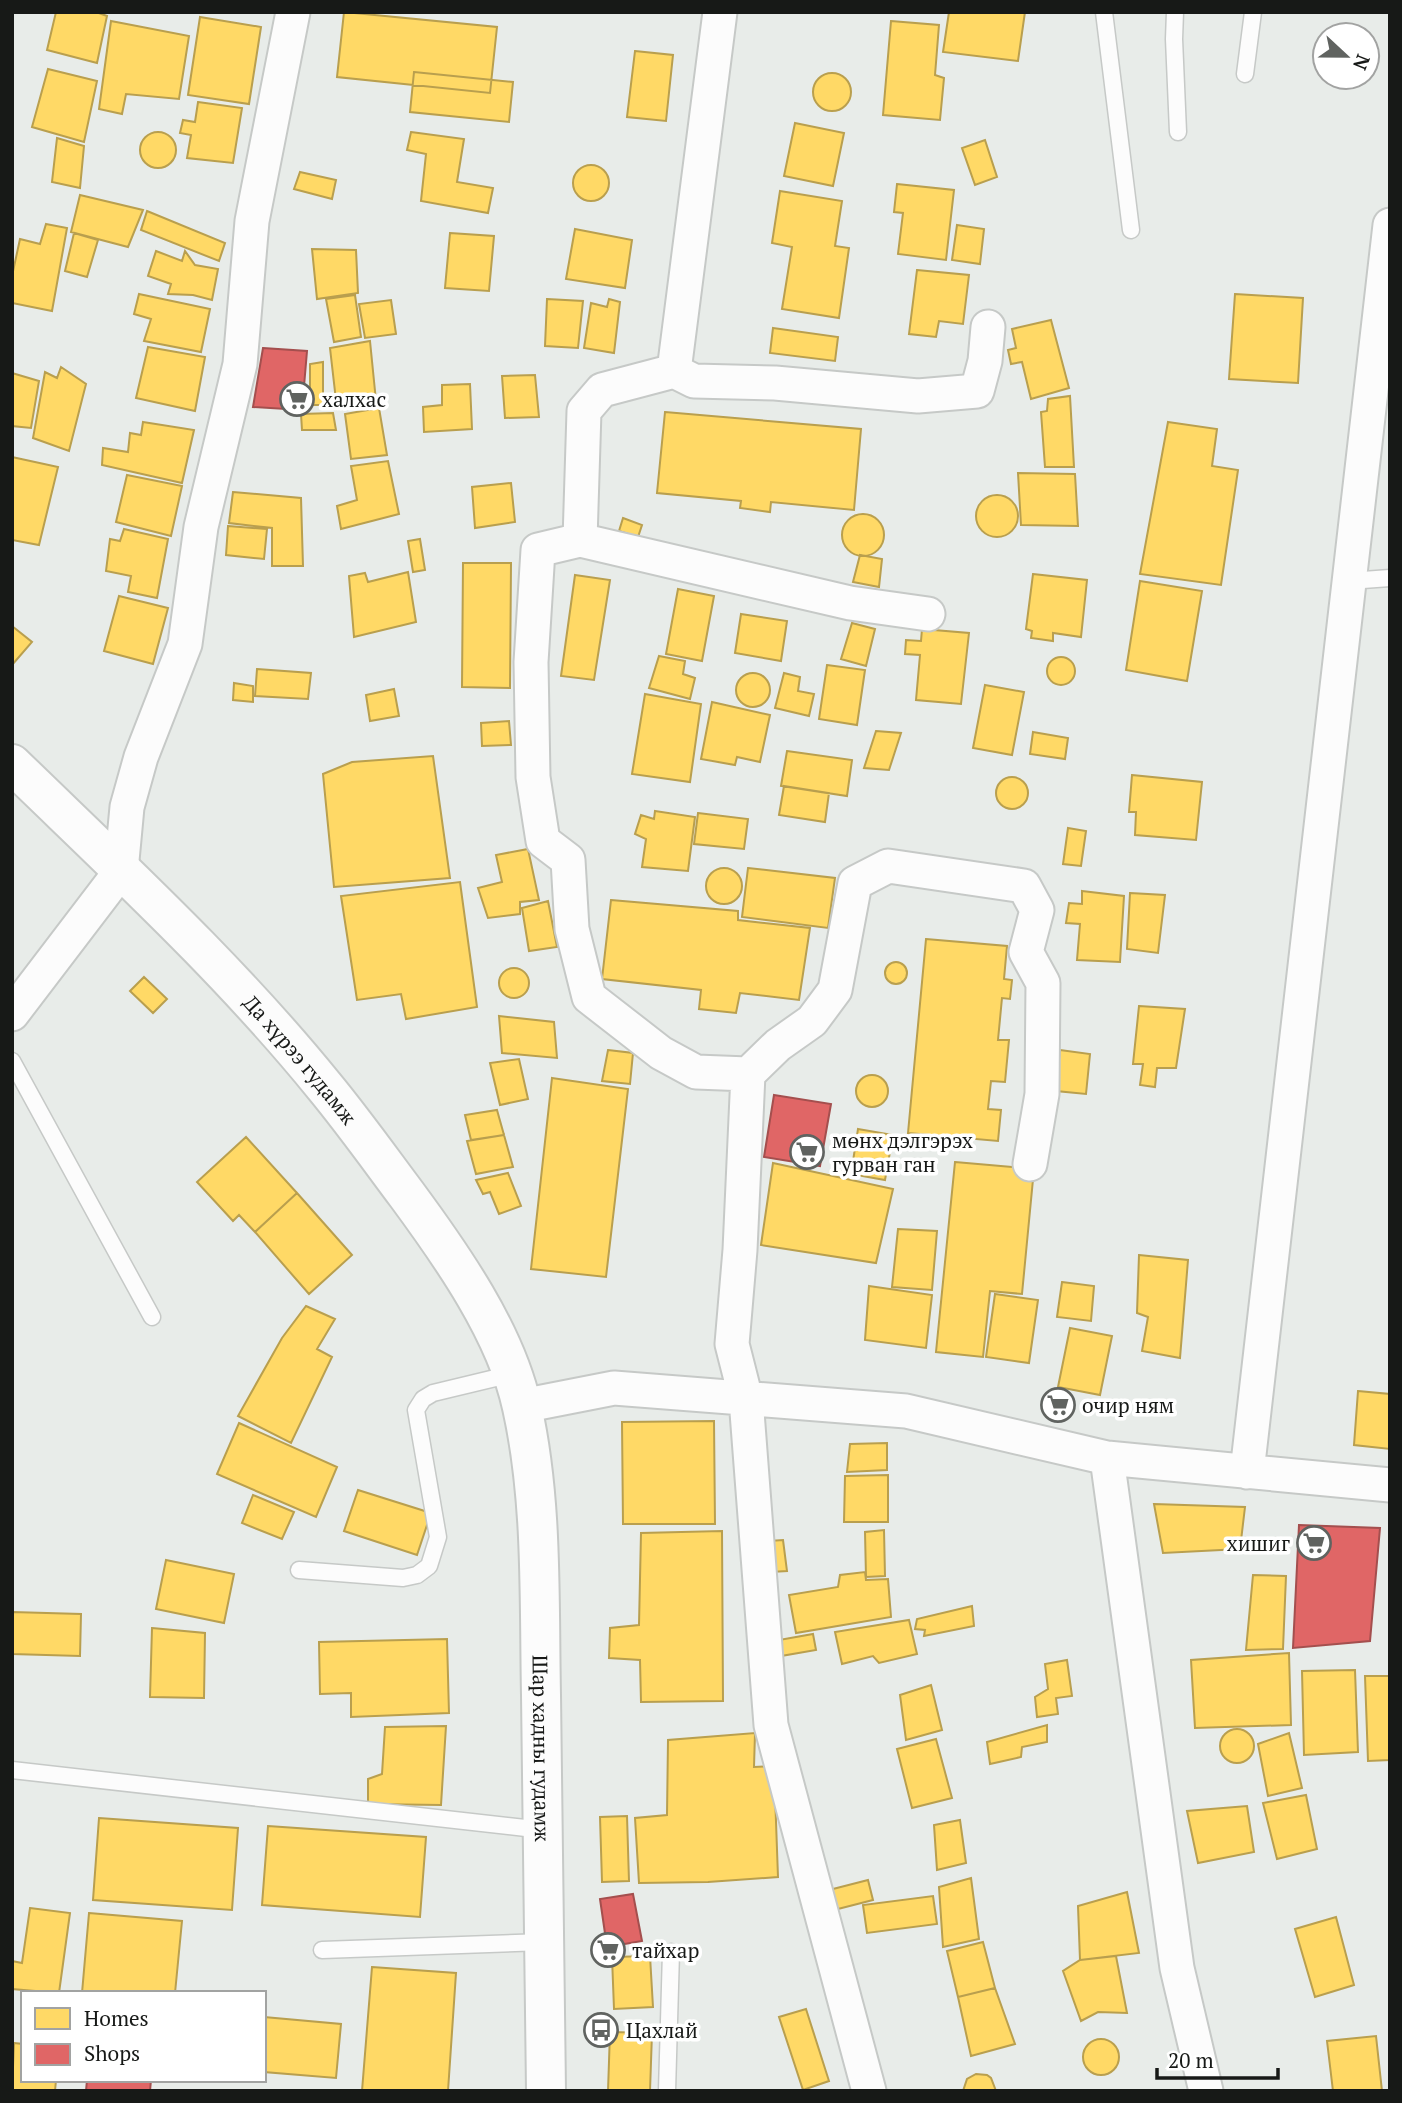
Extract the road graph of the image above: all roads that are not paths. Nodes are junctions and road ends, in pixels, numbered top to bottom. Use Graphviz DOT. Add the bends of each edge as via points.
graph roads {
  1 [pos="293,12"];
  2 [pos="720,12"];
  3 [pos="1104,12"];
  4 [pos="1175,12"];
  5 [pos="1253,12"];
  6 [pos="1245,74"];
  7 [pos="1178,132"];
  8 [pos="1390,225"];
  9 [pos="1132,230"];
  10 [pos="988,327"];
  11 [pos="674,371"];
  12 [pos="580,540"];
  13 [pos="1390,578"];
  14 [pos="1349,581"];
  15 [pos="928,614"];
  16 [pos="12,764"];
  17 [pos="121,871"];
  18 [pos="12,1014"];
  19 [pos="12,1061"];
  20 [pos="748,1074"];
  21 [pos="1030,1164"];
  22 [pos="152,1317"];
  23 [pos="517,1390"];
  24 [pos="746,1399"];
  25 [pos="1107,1458"];
  26 [pos="1247,1472"];
  27 [pos="1390,1485"];
  28 [pos="299,1570"];
  29 [pos="12,1770"];
  30 [pos="542,1830"];
  31 [pos="544,1942"];
  32 [pos="322,1950"];
  33 [pos="671,1952"];
  34 [pos="546,2091"];
  35 [pos="667,2091"];
  36 [pos="869,2091"];
  37 [pos="1206,2091"];
  1 -- 17 [label="street" via="251,221 240,364 201,527 185,644 141,757 127,807"];
  2 -- 11 [label="street"];
  3 -- 9 [label="lane"];
  4 -- 7 [label="lane"];
  5 -- 6 [label="lane"];
  8 -- 14 [label="street"];
  10 -- 11 [label="street" via="977,391 918,396 694,381"];
  11 -- 12 [label="street" via="601,390 584,411"];
  12 -- 15 [label="street" via="850,603"];
  12 -- 20 [label="street" via="538,550 531,662 533,777 543,841 568,860 572,929 589,997 661,1053 696,1072"];
  13 -- 14 [label="lane"];
  14 -- 26 [label="street"];
  16 -- 17 [label="main road, Да хүрээ гудамж"];
  17 -- 18 [label="street"];
  17 -- 23 [label="main road, Да хүрээ гудамж" via="251,1003 330,1094 470,1285"];
  19 -- 22 [label="lane"];
  20 -- 21 [label="street" via="812,1021 835,990 855,883 888,866 1024,886 1037,909 1026,952 1043,984 1042,1094"];
  20 -- 24 [label="street" via="732,1344"];
  23 -- 24 [label="street" via="614,1388"];
  23 -- 28 [label="lane" via="433,1393 416,1410 438,1537 429,1566 403,1578"];
  23 -- 30 [label="main road, Шар хадны гудамж" via="530,1456 539,1577"];
  24 -- 25 [label="street" via="906,1411"];
  24 -- 36 [label="street" via="771,1725"];
  25 -- 26 [label="street"];
  25 -- 37 [label="street" via="1177,1968"];
  26 -- 27 [label="street"];
  29 -- 30 [label="lane"];
  30 -- 31 [label="main road, Шар хадны гудамж"];
  31 -- 32 [label="lane"];
  31 -- 34 [label="main road, Шар хадны гудамж"];
  33 -- 35 [label="lane"];
}
